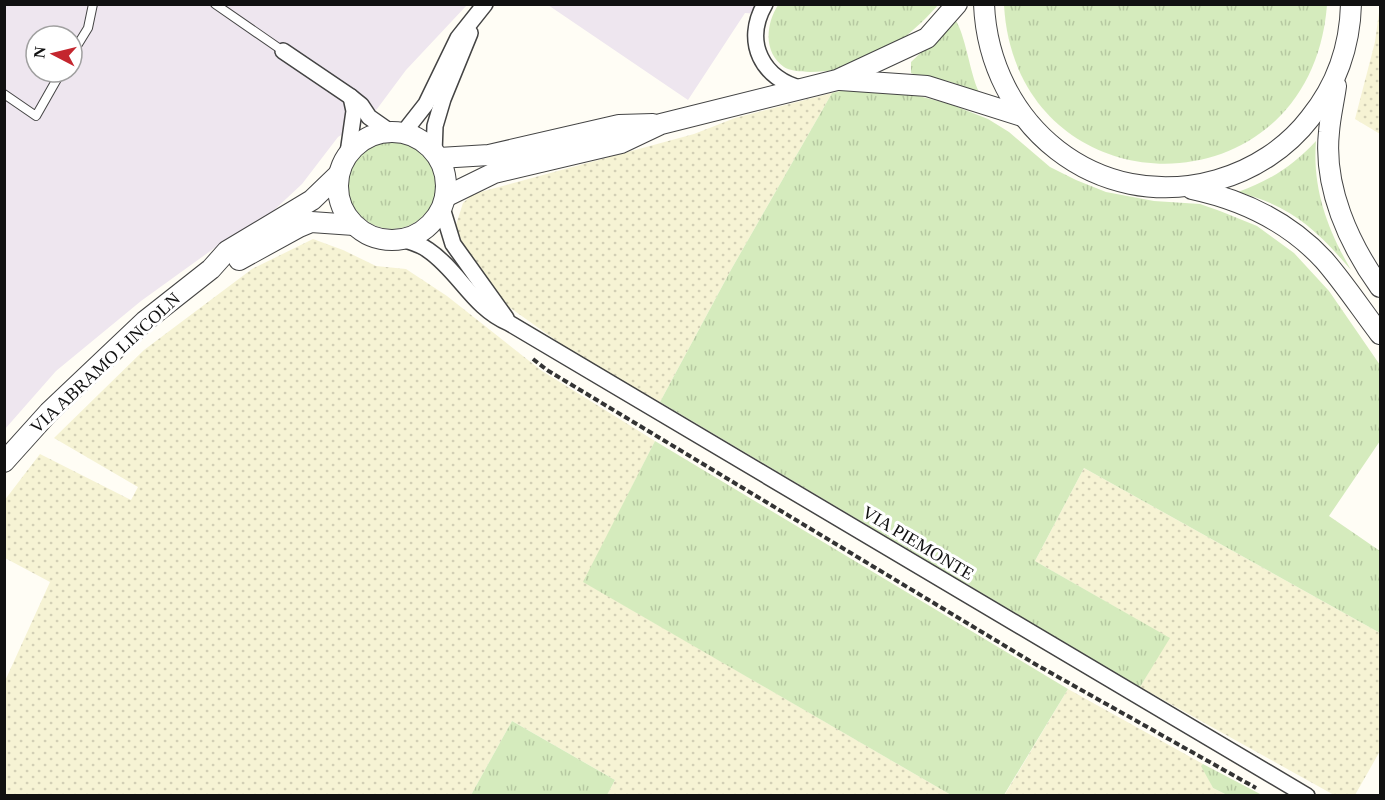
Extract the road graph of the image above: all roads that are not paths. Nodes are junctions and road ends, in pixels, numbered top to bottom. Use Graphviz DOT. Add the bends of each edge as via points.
graph roads {
  1 [pos="93,4"];
  2 [pos="215,4"];
  3 [pos="485,4"];
  4 [pos="765,4"];
  5 [pos="957,4"];
  6 [pos="984,4"];
  7 [pos="1351,4"];
  8 [pos="474,18"];
  9 [pos="84,33"];
  10 [pos="283,51"];
  11 [pos="1340,66"];
  12 [pos="837,80"];
  13 [pos="54,84"];
  14 [pos="803,89"];
  15 [pos="4,94"];
  16 [pos="351,96"];
  17 [pos="1022,116"];
  18 [pos="661,124"];
  19 [pos="396,132"];
  20 [pos="348,153"];
  21 [pos="437,155"];
  22 [pos="339,174"];
  23 [pos="1183,187"];
  24 [pos="443,202"];
  25 [pos="354,225"];
  26 [pos="402,239"];
  27 [pos="211,269"];
  28 [pos="1380,287"];
  29 [pos="509,323"];
  30 [pos="1380,333"];
  31 [pos="4,462"];
  32 [pos="1307,795"];
  1 -- 9 [label="lane"];
  2 -- 10 [label="lane"];
  3 -- 8 [label="street"];
  4 -- 14 [label="street" via="755,31 763,63 775,76"];
  5 -- 12 [label="street" via="927,38"];
  6 -- 17 [label="street" via="989,47 997,72"];
  7 -- 11 [label="street"];
  8 -- 19 [label="street" via="458,38 426,104"];
  8 -- 21 [label="street" via="435,126"];
  10 -- 16 [label="street"];
  11 -- 23 [label="street" via="1305,126 1270,156 1228,177"];
  11 -- 28 [label="street" via="1328,133 1333,188 1349,234"];
  12 -- 14 [label="street"];
  12 -- 17 [label="street" via="927,86"];
  13 -- 15 [label="lane" via="36,116"];
  14 -- 18 [label="street"];
  16 -- 19 [label="street" via="369,117"];
  16 -- 20 [label="street" via="354,111"];
  17 -- 23 [label="street" via="1060,152 1106,177 1131,184"];
  18 -- 21 [label="street" via="620,125 489,154"];
  18 -- 24 [label="street" via="621,142 494,173"];
  19 -- 20 [label="street" via="372,134"];
  19 -- 21 [label="street" via="418,137"];
  20 -- 22 [label="street"];
  21 -- 24 [label="street" via="446,176"];
  22 -- 25 [label="street" via="339,197"];
  22 -- 27 [label="street, VIA ABRAMO LINCOLN" via="312,200 227,251"];
  23 -- 30 [label="street" via="1239,202 1288,228 1324,261"];
  24 -- 26 [label="street" via="433,221"];
  24 -- 29 [label="street, VIA PIEMONTE" via="453,244"];
  25 -- 26 [label="street" via="386,240"];
  25 -- 27 [label="street, VIA ABRAMO LINCOLN" via="311,222 229,265"];
  26 -- 29 [label="street, VIA PIEMONTE" via="433,253 478,303 494,317"];
  27 -- 31 [label="street, VIA ABRAMO LINCOLN" via="145,321"];
  29 -- 32 [label="street, VIA PIEMONTE"];
}
